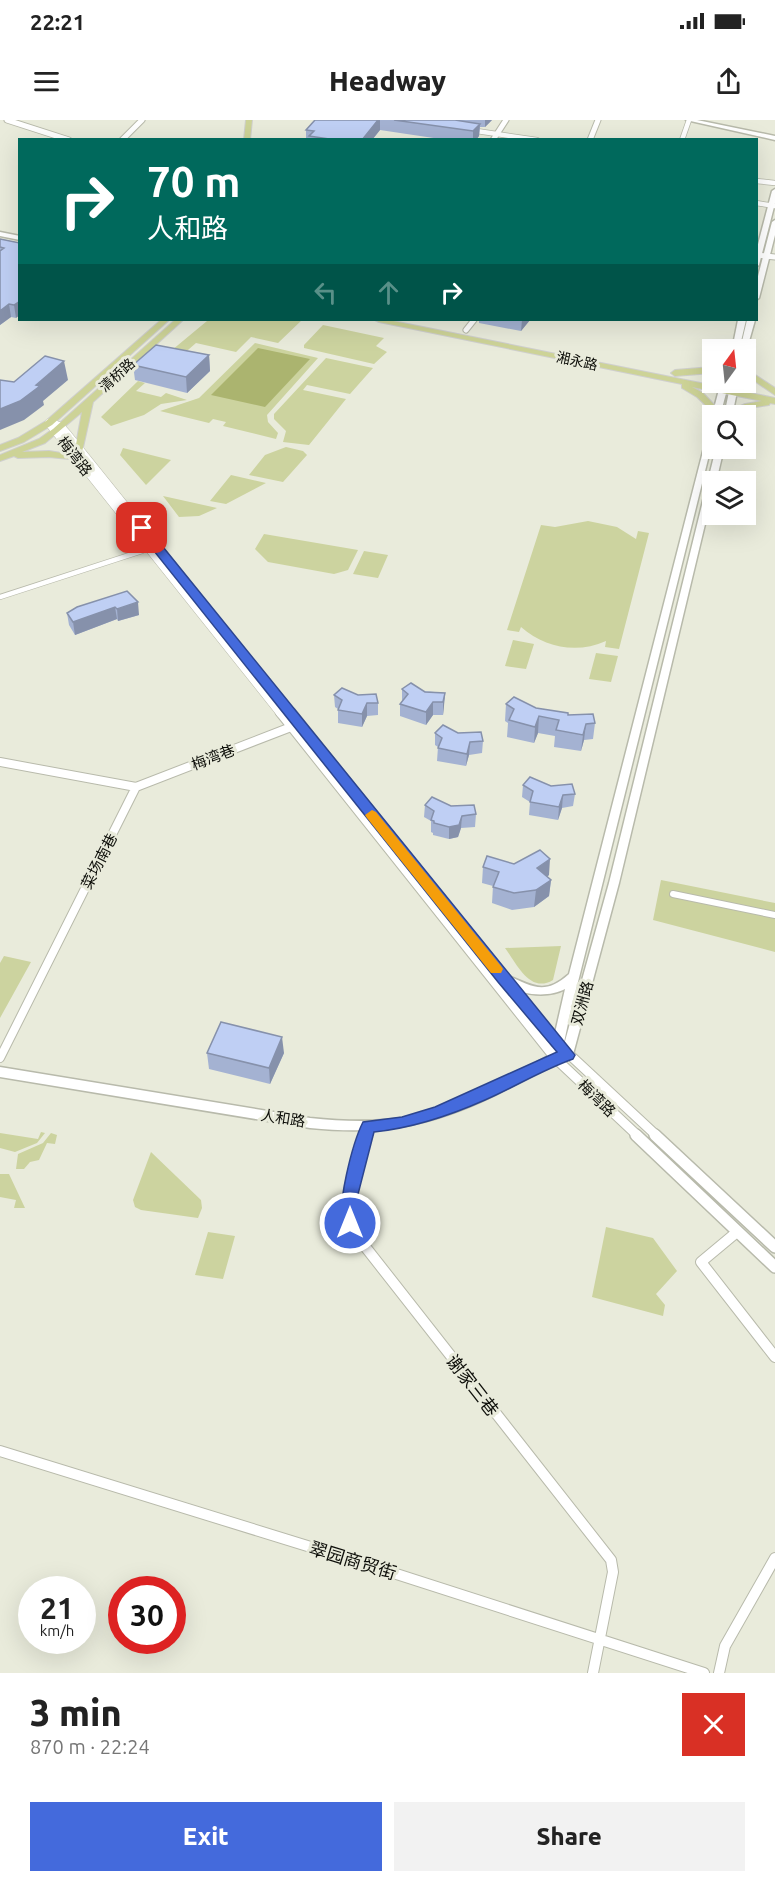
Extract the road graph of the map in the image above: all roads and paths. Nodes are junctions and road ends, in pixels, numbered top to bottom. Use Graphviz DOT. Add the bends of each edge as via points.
graph roads {
  1 [pos="7,120"];
  2 [pos="142,120"];
  3 [pos="255,120"];
  4 [pos="506,120"];
  5 [pos="598,120"];
  6 [pos="689,120"];
  7 [pos="464,127"];
  8 [pos="496,135"];
  9 [pos="63,138"];
  10 [pos="124,138"];
  11 [pos="248,138"];
  12 [pos="255,138"];
  13 [pos="521,138"];
  14 [pos="591,138"];
  15 [pos="683,138"];
  16 [pos="775,138"];
  17 [pos="758,181"];
  18 [pos="775,183"];
  19 [pos="775,191"];
  20 [pos="758,203"];
  21 [pos="773,205"];
  22 [pos="775,222"];
  23 [pos="0,234"];
  24 [pos="18,238"];
  25 [pos="0,241"];
  26 [pos="18,245"];
  27 [pos="760,255"];
  28 [pos="775,257"];
  29 [pos="758,276"];
  30 [pos="164,321"];
  31 [pos="178,321"];
  32 [pos="384,321"];
  33 [pos="421,321"];
  34 [pos="473,321"];
  35 [pos="742,321"];
  36 [pos="751,321"];
  37 [pos="466,330"];
  38 [pos="738,339"];
  39 [pos="746,339"];
  40 [pos="627,367"];
  41 [pos="702,372"];
  42 [pos="674,377"];
  43 [pos="756,379"];
  44 [pos="702,380"];
  45 [pos="702,382"];
  46 [pos="756,390"];
  47 [pos="750,393"];
  48 [pos="775,393"];
  49 [pos="89,401"];
  50 [pos="775,402"];
  51 [pos="708,405"];
  52 [pos="755,405"];
  53 [pos="49,423"];
  54 [pos="58,429"];
  55 [pos="0,448"];
  56 [pos="78,454"];
  57 [pos="4,457"];
  58 [pos="705,459"];
  59 [pos="717,459"];
  60 [pos="142,552"];
  61 [pos="0,597"];
  62 [pos="291,727"];
  63 [pos="0,762"];
  64 [pos="136,787"];
  65 [pos="673,894"];
  66 [pos="775,915"];
  67 [pos="583,939"];
  68 [pos="599,942"];
  69 [pos="574,974"];
  70 [pos="503,978"];
  71 [pos="556,1043"];
  72 [pos="568,1055"];
  73 [pos="0,1058"];
  74 [pos="555,1058"];
  75 [pos="0,1072"];
  76 [pos="368,1126"];
  77 [pos="738,1232"];
  78 [pos="775,1247"];
  79 [pos="775,1267"];
  80 [pos="775,1358"];
  81 [pos="0,1451"];
  82 [pos="775,1558"];
  83 [pos="598,1639"];
  84 [pos="593,1673"];
  85 [pos="704,1673"];
  86 [pos="718,1673"];
  1 -- 9 [label="street"];
  2 -- 10 [label="street"];
  3 -- 11 [label="main road"];
  3 -- 12 [label="main road"];
  4 -- 8 [label="street"];
  5 -- 14 [label="street"];
  6 -- 15 [label="street"];
  6 -- 16 [label="main road"];
  7 -- 8 [label="street"];
  8 -- 13 [label="street"];
  17 -- 18 [label="street"];
  19 -- 21 [label="main road"];
  20 -- 21 [label="street"];
  21 -- 27 [label="main road"];
  22 -- 27 [label="main road"];
  23 -- 24 [label="main road"];
  25 -- 26 [label="main road"];
  27 -- 28 [label="street"];
  27 -- 29 [label="main road"];
  30 -- 53 [label="main road, 清桥路"];
  31 -- 49 [label="main road, 清桥路"];
  32 -- 40 [label="main road, 湘永路"];
  33 -- 37 [label="main road, 湘永路"];
  34 -- 37 [label="street"];
  35 -- 38 [label="main road"];
  36 -- 39 [label="main road"];
  37 -- 40 [label="main road, 湘永路"];
  40 -- 42 [label="main road, 湘永路"];
  41 -- 42 [label="main road"];
  42 -- 44 [label="main road, 湘永路"];
  42 -- 45 [label="main road, 湘永路"];
  42 -- 51 [label="main road"];
  43 -- 48 [label="main road"];
  46 -- 48 [label="main road, 湘永路"];
  47 -- 50 [label="main road, 湘永路"];
  49 -- 54 [label="main road, 清桥路"];
  49 -- 56 [label="main road"];
  50 -- 52 [label="main road"];
  53 -- 54 [label="street, 梅湾路"];
  53 -- 55 [label="main road, 清桥路"];
  54 -- 56 [label="street, 梅湾路"];
  54 -- 57 [label="main road, 清桥路" via="42,441"];
  56 -- 57 [label="main road"];
  56 -- 62 [label="street, 梅湾路"];
  56 -- 70 [label="street, 梅湾路"];
  58 -- 67 [label="main road, 双洲路"];
  59 -- 68 [label="main road, 双洲路"];
  60 -- 61 [label="street"];
  62 -- 64 [label="street, 梅湾巷"];
  62 -- 74 [label="street, 梅湾路"];
  63 -- 64 [label="street"];
  64 -- 73 [label="street, 菜场南巷"];
  65 -- 66 [label="street"];
  67 -- 68 [label="main road"];
  67 -- 69 [label="main road, 双洲路"];
  68 -- 72 [label="main road, 双洲路"];
  69 -- 70 [label="main road" via="562,986 541,992 518,987"];
  69 -- 71 [label="main road, 双洲路"];
  70 -- 71 [label="street, 梅湾路"];
  71 -- 72 [label="street, 梅湾路"];
  71 -- 74 [label="main road, 双洲路"];
  72 -- 74 [label="main road"];
  72 -- 78 [label="street, 梅湾路"];
  74 -- 76 [label="main road, 人和路" via="444,1110 402,1123"];
  74 -- 77 [label="street, 梅湾路"];
  75 -- 76 [label="main road, 人和路" via="301,1122"];
  76 -- 83 [label="street, 谢家三巷" via="349,1198 350,1223 611,1560 613,1572"];
  77 -- 79 [label="street, 梅湾路"];
  77 -- 80 [label="street" via="701,1262"];
  81 -- 83 [label="street, 翠园商贸街"];
  82 -- 86 [label="street" via="725,1646"];
  83 -- 84 [label="street, 谢家三巷"];
  83 -- 85 [label="street, 翠园商贸街"];
}
